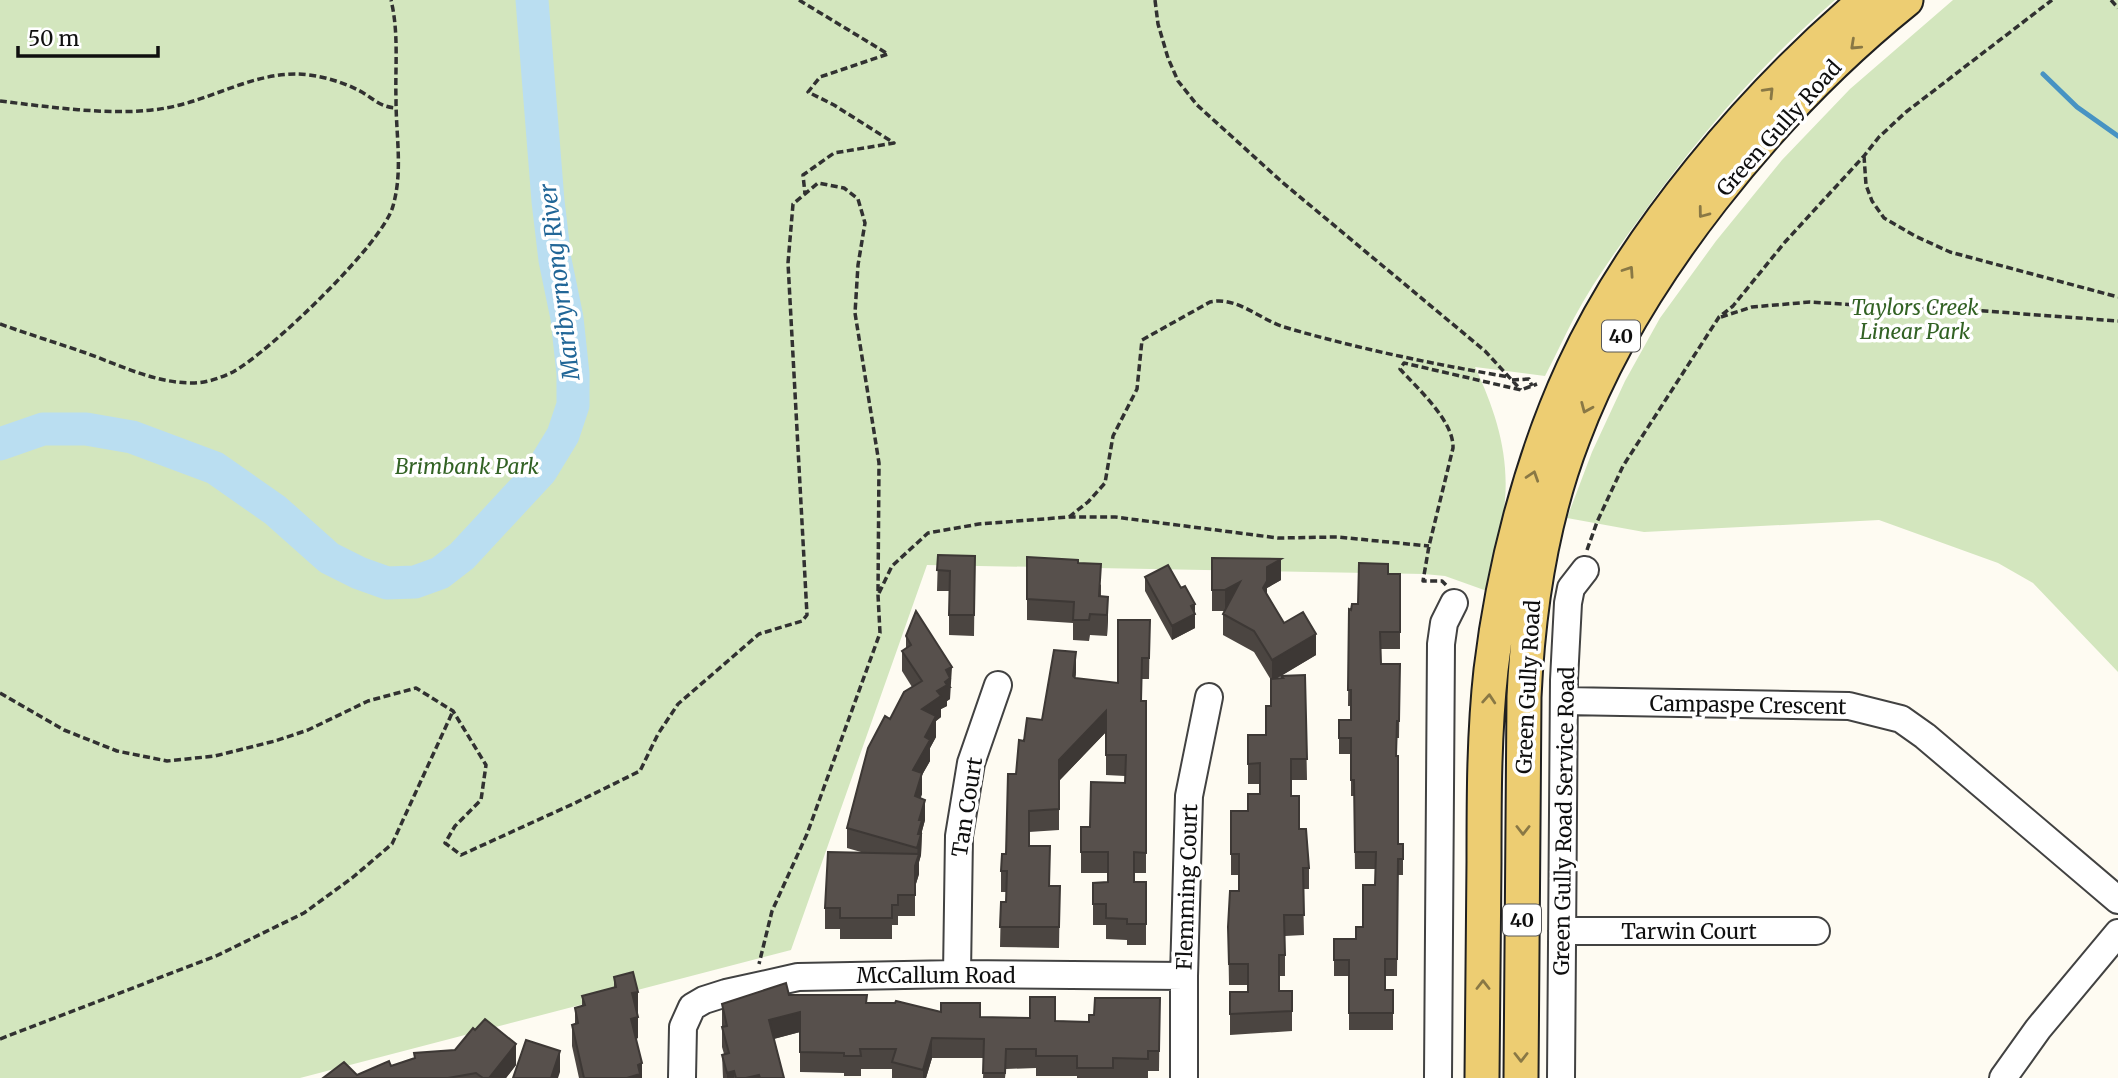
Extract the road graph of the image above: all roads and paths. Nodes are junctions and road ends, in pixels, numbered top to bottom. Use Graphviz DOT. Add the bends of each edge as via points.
graph roads {
  1 [pos="391,0"];
  2 [pos="799,0"];
  3 [pos="1155,0"];
  4 [pos="1866,0"];
  5 [pos="1906,0"];
  6 [pos="2052,0"];
  7 [pos="2111,0"];
  8 [pos="2118,8"];
  9 [pos="0,101"];
  10 [pos="396,108"];
  11 [pos="1864,156"];
  12 [pos="805,194"];
  13 [pos="2118,297"];
  14 [pos="1719,317"];
  15 [pos="2118,321"];
  16 [pos="0,324"];
  17 [pos="1511,378"];
  18 [pos="1532,386"];
  19 [pos="1504,387"];
  20 [pos="1521,390"];
  21 [pos="1069,517"];
  22 [pos="1429,546"];
  23 [pos="1585,570"];
  24 [pos="878,595"];
  25 [pos="1454,603"];
  26 [pos="998,685"];
  27 [pos="0,693"];
  28 [pos="1209,698"];
  29 [pos="1564,701"];
  30 [pos="453,711"];
  31 [pos="2118,900"];
  32 [pos="1562,931"];
  33 [pos="1816,931"];
  34 [pos="2118,933"];
  35 [pos="957,974"];
  36 [pos="1184,976"];
  37 [pos="754,987"];
  38 [pos="0,1039"];
  39 [pos="682,1078"];
  40 [pos="1184,1078"];
  41 [pos="1438,1078"];
  42 [pos="1482,1078"];
  43 [pos="1521,1078"];
  44 [pos="1561,1078"];
  45 [pos="2003,1078"];
  1 -- 10 [label="path" via="397,46"];
  2 -- 12 [label="path" via="888,54 820,78 808,92 894,143 834,153 803,175"];
  3 -- 17 [label="path" via="1167,58 1198,105"];
  42 -- 4 [label="main road, Green Gully Road / 40, one-way" via="1484,767 1492,669 1516,539 1555,409 1597,321 1662,221 1746,116"];
  5 -- 43 [label="main road, Green Gully Road / 40, one-way" via="1795,103 1705,210 1663,266 1627,326 1572,438 1553,498 1527,638"];
  6 -- 11 [label="path" via="1906,112"];
  7 -- 8 [label="path"];
  9 -- 10 [label="path" via="89,110 164,109 264,77 297,74 331,80"];
  10 -- 16 [label="path" via="398,183 393,209 381,233 298,320 235,370 192,383 162,379"];
  11 -- 13 [label="path" via="1872,201 1884,218 1915,236 1950,252"];
  11 -- 14 [label="path"];
  12 -- 24 [label="path" via="818,183 845,188 858,199 865,223 855,313 879,463"];
  12 -- 30 [label="path" via="793,204 788,263 807,615 802,621 759,634 678,704 640,771 461,855 445,843 481,800 486,765"];
  14 -- 15 [label="path" via="1752,307 1810,302"];
  14 -- 23 [label="path" via="1623,466 1589,542"];
  17 -- 18 [label="path" via="1529,379"];
  17 -- 20 [label="path"];
  17 -- 21 [label="path" via="1375,352 1276,324 1234,302 1210,302 1142,341 1137,389 1113,436 1105,483"];
  19 -- 22 [label="path" via="1404,363 1400,369 1453,438"];
  21 -- 22 [label="path" via="1115,517 1278,538 1337,537"];
  21 -- 24 [label="path" via="928,533 892,566"];
  22 -- 25 [label="path" via="1423,581 1442,581"];
  23 -- 29 [label="street, Green Gully Road Service Road" via="1571,588 1568,603"];
  24 -- 37 [label="path" via="880,633 807,835 772,911"];
  25 -- 41 [label="street" via="1441,644"];
  26 -- 35 [label="street, Tan Court" via="971,763 958,836"];
  27 -- 30 [label="path" via="64,730 117,751 167,761 215,756 275,741 368,701 416,688"];
  28 -- 36 [label="street, Flemming Court" via="1189,796"];
  29 -- 31 [label="street, Campaspe Crescent" via="1849,706 1901,719"];
  29 -- 32 [label="street, Green Gully Road Service Road"];
  30 -- 38 [label="path" via="392,844 304,913 216,956"];
  32 -- 33 [label="street, Tarwin Court"];
  32 -- 44 [label="street, Green Gully Road Service Road"];
  34 -- 45 [label="street"];
  35 -- 36 [label="street, McCallum Road"];
  35 -- 37 [label="street, McCallum Road" via="798,976"];
  36 -- 40 [label="street, Flemming Court"];
  37 -- 39 [label="street, McCallum Road" via="692,1007 683,1027"];
}
